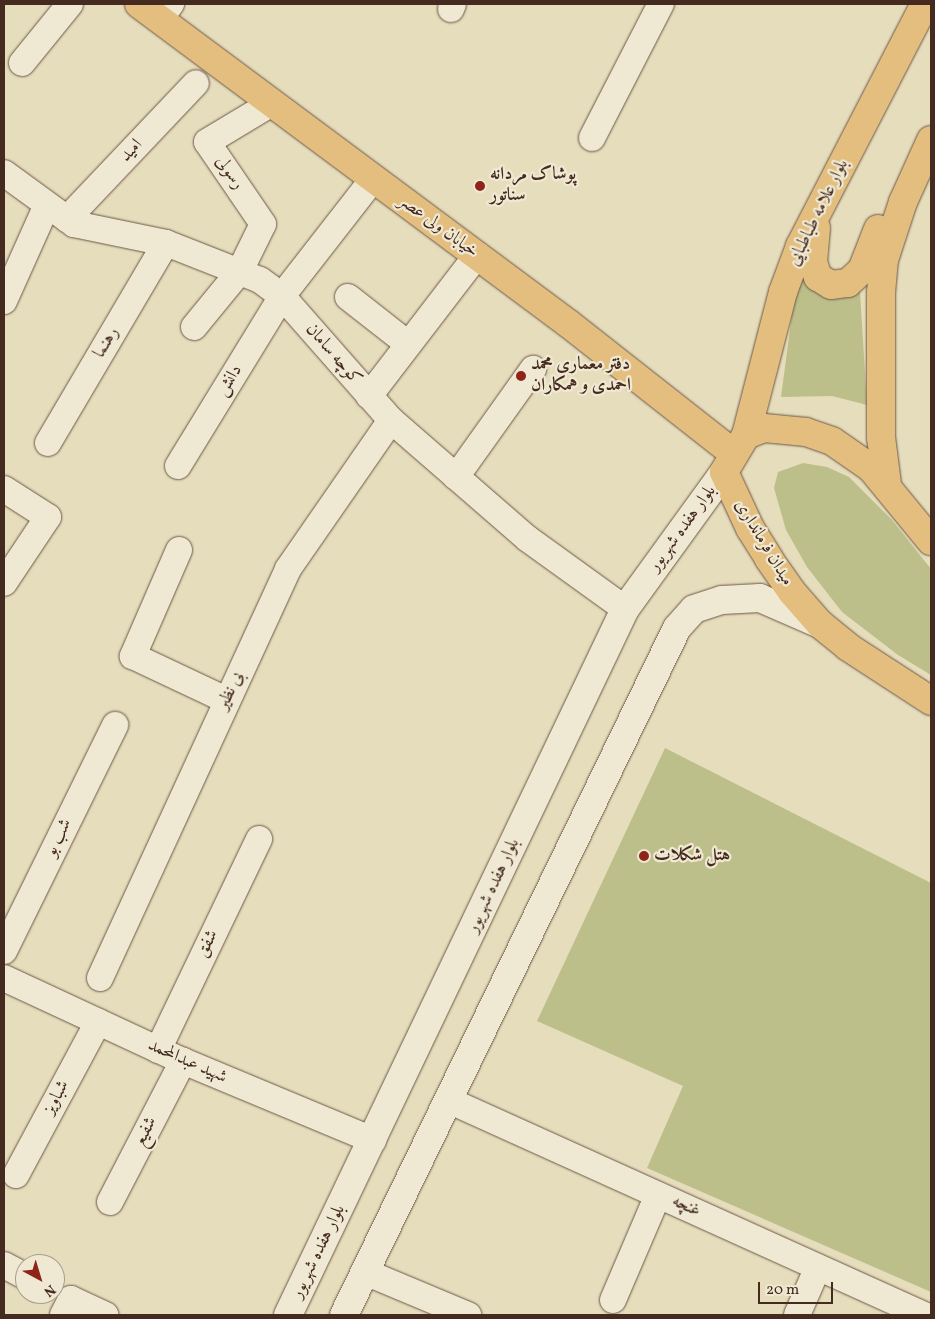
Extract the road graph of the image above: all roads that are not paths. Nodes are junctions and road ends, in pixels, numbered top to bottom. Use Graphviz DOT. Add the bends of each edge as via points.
graph roads {
  1 [pos="70,4"];
  2 [pos="661,4"];
  3 [pos="925,4"];
  4 [pos="156,9"];
  5 [pos="22,63"];
  6 [pos="196,82"];
  7 [pos="272,103"];
  8 [pos="592,138"];
  9 [pos="931,138"];
  10 [pos="4,173"];
  11 [pos="373,179"];
  12 [pos="822,202"];
  13 [pos="57,212"];
  14 [pos="166,243"];
  15 [pos="477,255"];
  16 [pos="240,271"];
  17 [pos="282,296"];
  18 [pos="348,296"];
  19 [pos="4,301"];
  20 [pos="194,328"];
  21 [pos="408,344"];
  22 [pos="533,369"];
  23 [pos="369,396"];
  24 [pos="390,420"];
  25 [pos="48,443"];
  26 [pos="735,454"];
  27 [pos="178,466"];
  28 [pos="456,477"];
  29 [pos="887,484"];
  30 [pos="4,489"];
  31 [pos="931,541"];
  32 [pos="179,550"];
  33 [pos="4,583"];
  34 [pos="625,609"];
  35 [pos="820,624"];
  36 [pos="226,700"];
  37 [pos="931,701"];
  38 [pos="115,725"];
  39 [pos="259,839"];
  40 [pos="4,951"];
  41 [pos="4,978"];
  42 [pos="100,978"];
  43 [pos="98,1022"];
  44 [pos="158,1050"];
  45 [pos="183,1061"];
  46 [pos="448,1100"];
  47 [pos="374,1140"];
  48 [pos="16,1175"];
  49 [pos="658,1195"];
  50 [pos="110,1202"];
  51 [pos="818,1267"];
  52 [pos="365,1272"];
  53 [pos="613,1300"];
  54 [pos="65,1303"];
  55 [pos="106,1315"];
  56 [pos="288,1315"];
  57 [pos="344,1315"];
  58 [pos="468,1315"];
  59 [pos="797,1315"];
  60 [pos="924,1315"];
  1 -- 5 [label="street"];
  2 -- 8 [label="street"];
  3 -- 12 [label="main road, بلوار علامه طباطبایی"];
  4 -- 7 [label="main road, خیابان ولی عصر"];
  6 -- 13 [label="street, امید"];
  7 -- 11 [label="main road, خیابان ولی عصر"];
  7 -- 16 [label="street, رسولی" via="207,142 264,224"];
  9 -- 12 [label="main road" via="884,216 862,270 848,283 831,285 818,277 813,262 813,241"];
  9 -- 29 [label="main road" via="903,202 884,260 881,437"];
  10 -- 13 [label="street, کوچه سامان"];
  11 -- 15 [label="main road, خیابان ولی عصر"];
  11 -- 17 [label="street, دانش"];
  12 -- 26 [label="main road, بلوار علامه طباطبایی" via="800,246 783,292"];
  13 -- 14 [label="street, کوچه سامان" via="74,224"];
  13 -- 19 [label="street, امید"];
  14 -- 16 [label="street, کوچه سامان"];
  14 -- 25 [label="street, رهنما"];
  15 -- 21 [label="street"];
  15 -- 26 [label="main road, خیابان ولی عصر"];
  16 -- 17 [label="street, کوچه سامان"];
  16 -- 20 [label="street"];
  17 -- 23 [label="street, کوچه سامان"];
  17 -- 27 [label="street, دانش"];
  18 -- 21 [label="street"];
  21 -- 23 [label="street"];
  22 -- 28 [label="street"];
  23 -- 24 [label="street, کوچه سامان"];
  24 -- 28 [label="street, کوچه سامان"];
  24 -- 36 [label="street, بی نظیر" via="288,569"];
  26 -- 29 [label="main road" via="764,428 806,432 853,454"];
  26 -- 34 [label="main road, بلوار هفده شهریور"];
  26 -- 35 [label="main road, میدان فرمانداری" via="750,528 792,592"];
  28 -- 34 [label="street, کوچه سامان" via="528,539"];
  29 -- 31 [label="main road"];
  30 -- 33 [label="street" via="48,517"];
  32 -- 36 [label="street" via="132,656"];
  34 -- 47 [label="main road, بلوار هفده شهریور"];
  35 -- 37 [label="main road, میدان فرمانداری" via="848,647"];
  35 -- 46 [label="main road" via="760,598 722,600 694,609 677,628"];
  36 -- 42 [label="street, بی نظیر"];
  38 -- 40 [label="street, شب بو"];
  39 -- 44 [label="street, شفق"];
  41 -- 43 [label="street, شهید عبدالمحمد"];
  43 -- 44 [label="street, شهید عبدالمحمد"];
  43 -- 48 [label="street, شباویز"];
  44 -- 45 [label="street, شهید عبدالمحمد"];
  45 -- 47 [label="street, شهید عبدالمحمد"];
  45 -- 50 [label="street, شفیع"];
  46 -- 49 [label="street, غنچه"];
  46 -- 52 [label="main road"];
  47 -- 56 [label="main road, بلوار هفده شهریور"];
  49 -- 51 [label="street, غنچه"];
  49 -- 53 [label="street"];
  51 -- 59 [label="street"];
  51 -- 60 [label="street, غنچه"];
  52 -- 57 [label="main road"];
  52 -- 58 [label="street"];
  54 -- 55 [label="street"];
}
